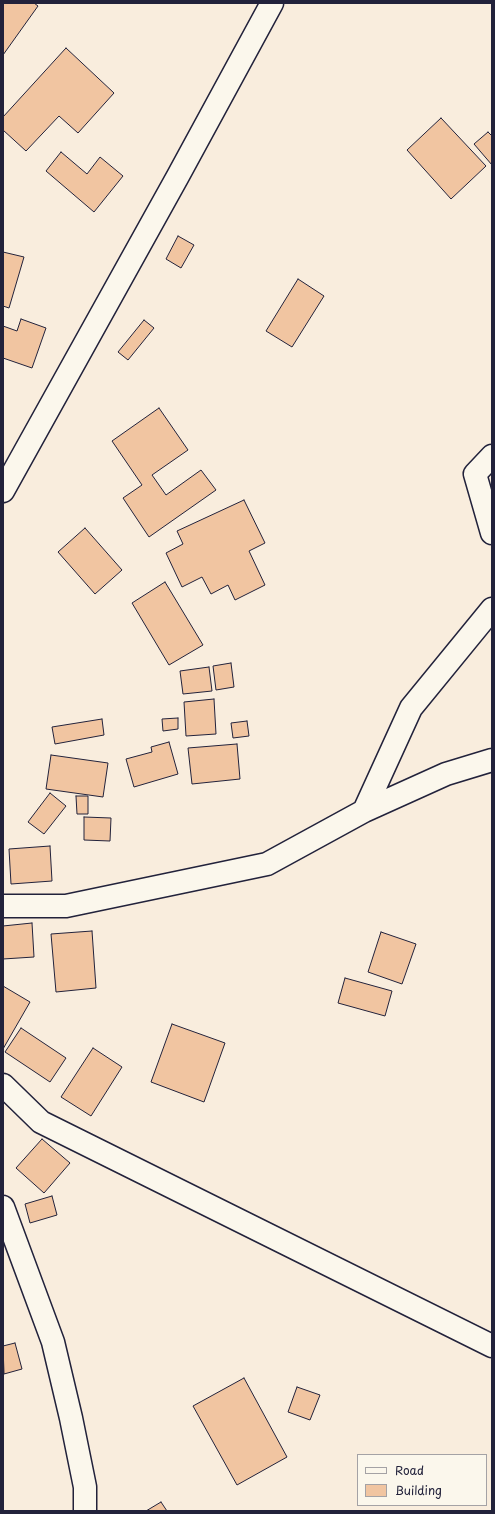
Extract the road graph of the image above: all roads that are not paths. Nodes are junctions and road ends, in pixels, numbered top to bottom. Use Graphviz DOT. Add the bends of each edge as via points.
graph roads {
  1 [pos="272,3"];
  2 [pos="492,456"];
  3 [pos="3,491"];
  4 [pos="492,533"];
  5 [pos="492,609"];
  6 [pos="492,760"];
  7 [pos="364,811"];
  8 [pos="3,906"];
  9 [pos="3,1085"];
  10 [pos="3,1207"];
  11 [pos="492,1346"];
  12 [pos="85,1511"];
  1 -- 3 [label="street"];
  2 -- 4 [label="street" via="475,474"];
  5 -- 7 [label="street" via="411,708"];
  6 -- 7 [label="street" via="446,774"];
  7 -- 8 [label="street" via="267,864 66,906"];
  9 -- 11 [label="street" via="41,1122"];
  10 -- 12 [label="street" via="52,1342 85,1487"];
}
